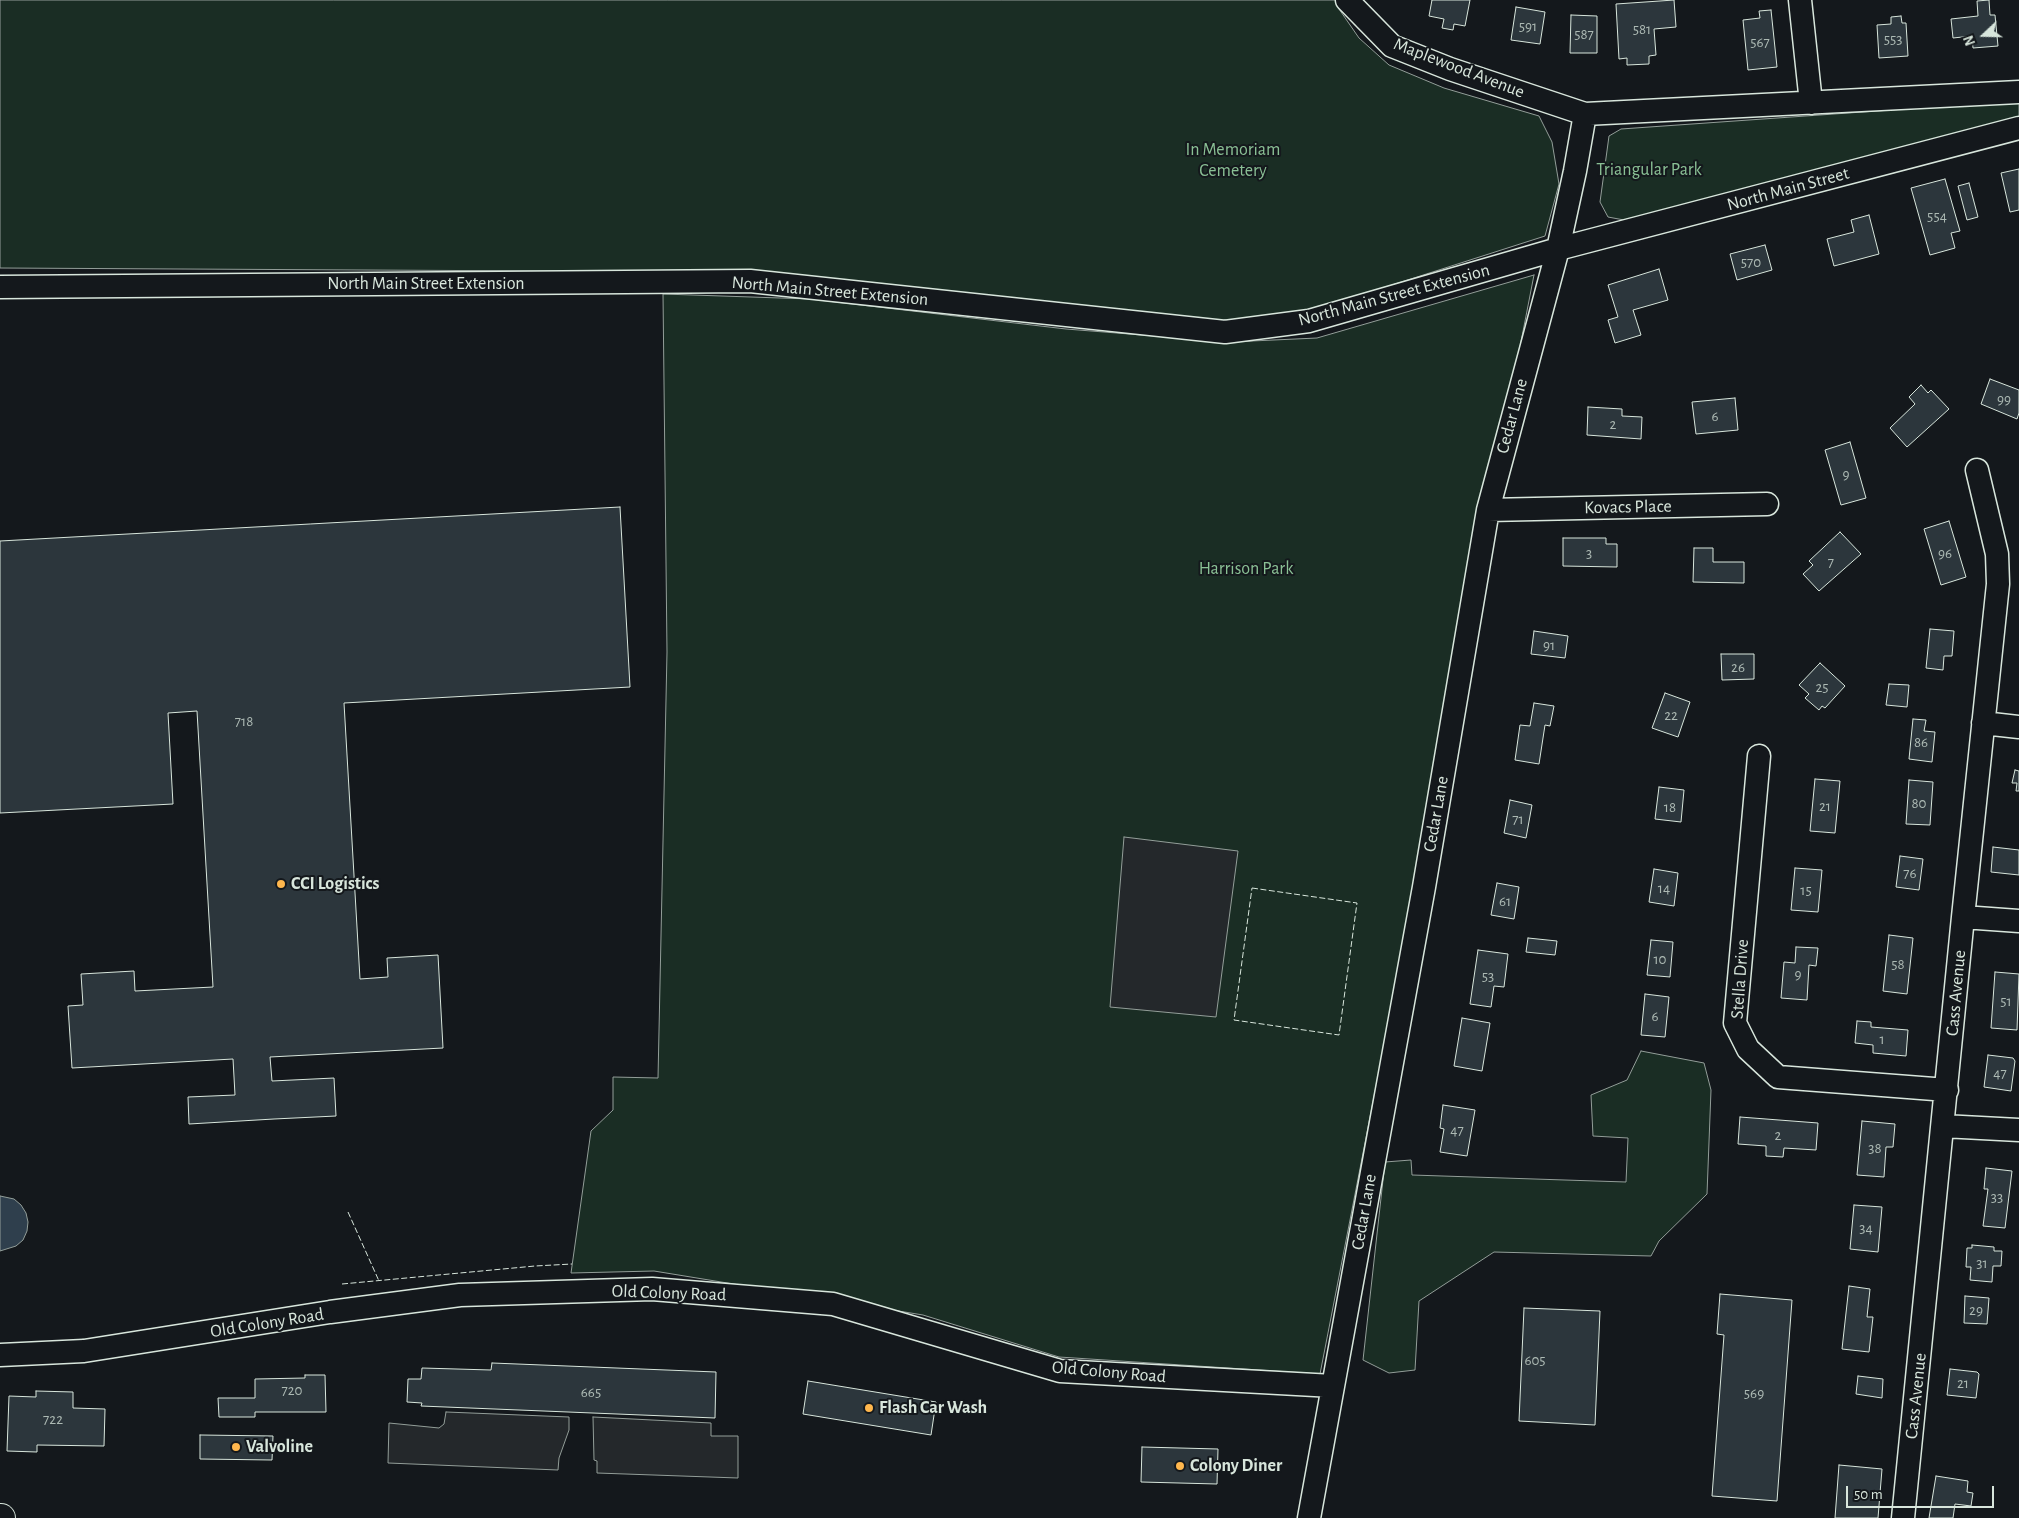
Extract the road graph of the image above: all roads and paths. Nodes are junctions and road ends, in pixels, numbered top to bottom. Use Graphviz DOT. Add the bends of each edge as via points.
graph roads {
  1 [pos="1347,0"];
  2 [pos="1800,0"];
  3 [pos="2019,92"];
  4 [pos="1811,103"];
  5 [pos="1585,114"];
  6 [pos="2019,128"];
  7 [pos="1558,249"];
  8 [pos="0,287"];
  9 [pos="1977,470"];
  10 [pos="1767,504"];
  11 [pos="1488,510"];
  12 [pos="1983,723"];
  13 [pos="2019,727"];
  14 [pos="1759,756"];
  15 [pos="1962,917"];
  16 [pos="2019,921"];
  17 [pos="1947,1090"];
  18 [pos="1943,1126"];
  19 [pos="2019,1130"];
  20 [pos="0,1355"];
  21 [pos="1332,1386"];
  22 [pos="1309,1518"];
  23 [pos="1903,1518"];
  1 -- 5 [label="street, Maplewood Avenue" via="1392,46"];
  2 -- 4 [label="street"];
  3 -- 4 [label="street"];
  4 -- 5 [label="street"];
  5 -- 7 [label="street, Cedar Lane"];
  6 -- 7 [label="street, North Main Street"];
  7 -- 8 [label="street, North Main Street Extension" via="1309,321 1225,332 750,281"];
  7 -- 11 [label="street, Cedar Lane"];
  9 -- 12 [label="street, Cass Avenue" via="1997,554 1998,584"];
  10 -- 11 [label="street, Kovacs Place"];
  11 -- 21 [label="street, Cedar Lane" via="1422,897"];
  12 -- 13 [label="street"];
  12 -- 15 [label="street, Cass Avenue"];
  14 -- 17 [label="street, Stella Drive" via="1735,1022 1748,1049 1778,1077"];
  15 -- 16 [label="street"];
  15 -- 17 [label="street, Cass Avenue"];
  17 -- 18 [label="street, Cass Avenue"];
  18 -- 19 [label="street"];
  18 -- 23 [label="street, Cass Avenue"];
  20 -- 21 [label="street, Old Colony Road" via="84,1351 460,1295 652,1289 833,1304 1060,1371"];
  21 -- 22 [label="street, Cedar Lane"];
}
